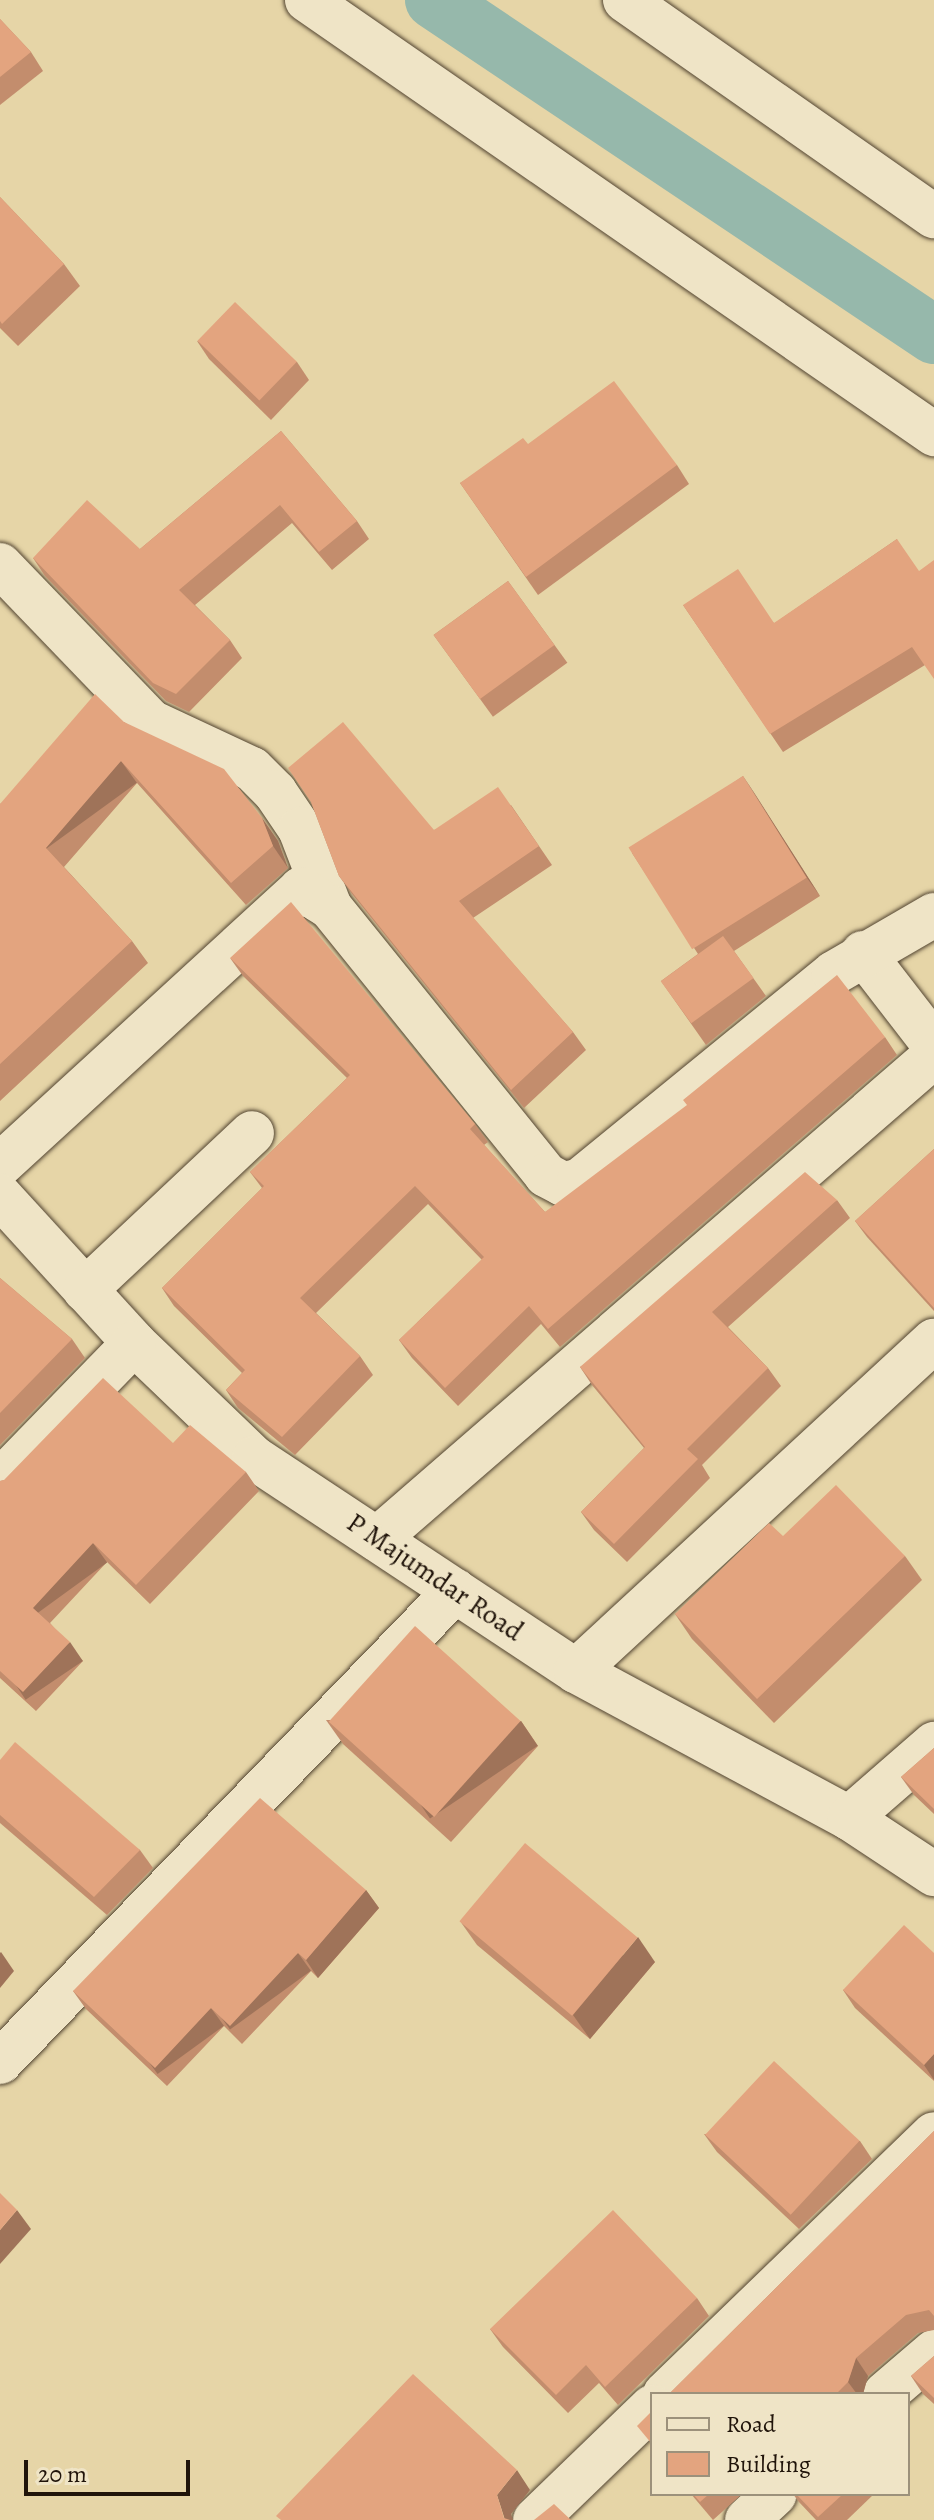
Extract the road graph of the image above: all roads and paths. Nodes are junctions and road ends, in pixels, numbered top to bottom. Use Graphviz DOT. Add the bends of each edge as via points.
graph roads {
  1 [pos="307,0"];
  2 [pos="625,0"];
  3 [pos="934,216"];
  4 [pos="934,434"];
  5 [pos="0,565"];
  6 [pos="330,907"];
  7 [pos="934,915"];
  8 [pos="863,953"];
  9 [pos="934,1045"];
  10 [pos="934,1056"];
  11 [pos="252,1133"];
  12 [pos="0,1165"];
  13 [pos="0,1196"];
  14 [pos="85,1290"];
  15 [pos="934,1341"];
  16 [pos="134,1343"];
  17 [pos="0,1481"];
  18 [pos="377,1539"];
  19 [pos="455,1591"];
  20 [pos="576,1671"];
  21 [pos="934,1744"];
  22 [pos="849,1818"];
  23 [pos="934,1874"];
  24 [pos="0,2062"];
  25 [pos="934,2134"];
  26 [pos="934,2352"];
  27 [pos="667,2392"];
  28 [pos="887,2392"];
  29 [pos="650,2409"];
  30 [pos="773,2496"];
  31 [pos="535,2520"];
  32 [pos="747,2520"];
  1 -- 4 [label="street"];
  2 -- 3 [label="street" via="842,159"];
  5 -- 6 [label="street" via="151,722 252,769 275,792 300,829"];
  6 -- 8 [label="street" via="546,1175 563,1184 579,1181"];
  6 -- 12 [label="street" via="301,889 285,900"];
  7 -- 8 [label="street"];
  8 -- 9 [label="street"];
  10 -- 18 [label="street"];
  11 -- 14 [label="street"];
  13 -- 14 [label="street, P Majumdar Road"];
  14 -- 16 [label="street, P Majumdar Road"];
  15 -- 20 [label="street"];
  16 -- 17 [label="street"];
  16 -- 18 [label="street, P Majumdar Road" via="244,1449"];
  18 -- 19 [label="street, P Majumdar Road"];
  19 -- 20 [label="street, P Majumdar Road"];
  19 -- 24 [label="street"];
  20 -- 22 [label="street, P Majumdar Road"];
  21 -- 22 [label="street"];
  22 -- 23 [label="street, P Majumdar Road"];
  25 -- 27 [label="street"];
  26 -- 28 [label="street"];
  29 -- 31 [label="street"];
  30 -- 32 [label="street"];
}
